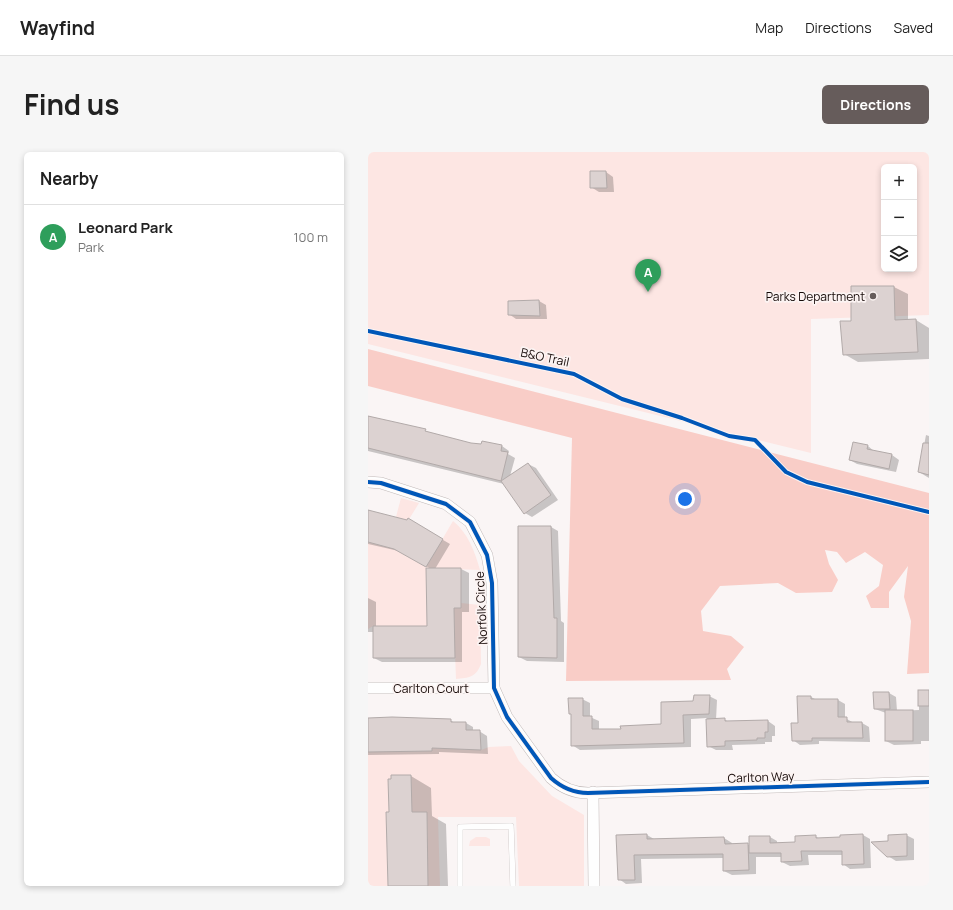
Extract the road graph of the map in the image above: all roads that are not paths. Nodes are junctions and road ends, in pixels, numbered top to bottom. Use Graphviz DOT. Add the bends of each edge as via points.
graph roads {
  1 [pos="368,482"];
  2 [pos="368,688"];
  3 [pos="494,688"];
  4 [pos="929,782"];
  5 [pos="593,792"];
  6 [pos="460,886"];
  7 [pos="513,886"];
  8 [pos="594,886"];
  1 -- 3 [label="street, Norfolk Circle" via="381,483 446,504 470,522 488,555 492,583"];
  2 -- 3 [label="street, Carlton Court"];
  3 -- 5 [label="street, Carlton Way" via="508,717 551,778 570,790"];
  4 -- 5 [label="street, Carlton Way"];
  5 -- 8 [label="street"];
  6 -- 7 [label="lane" via="460,827 511,826"];
}
